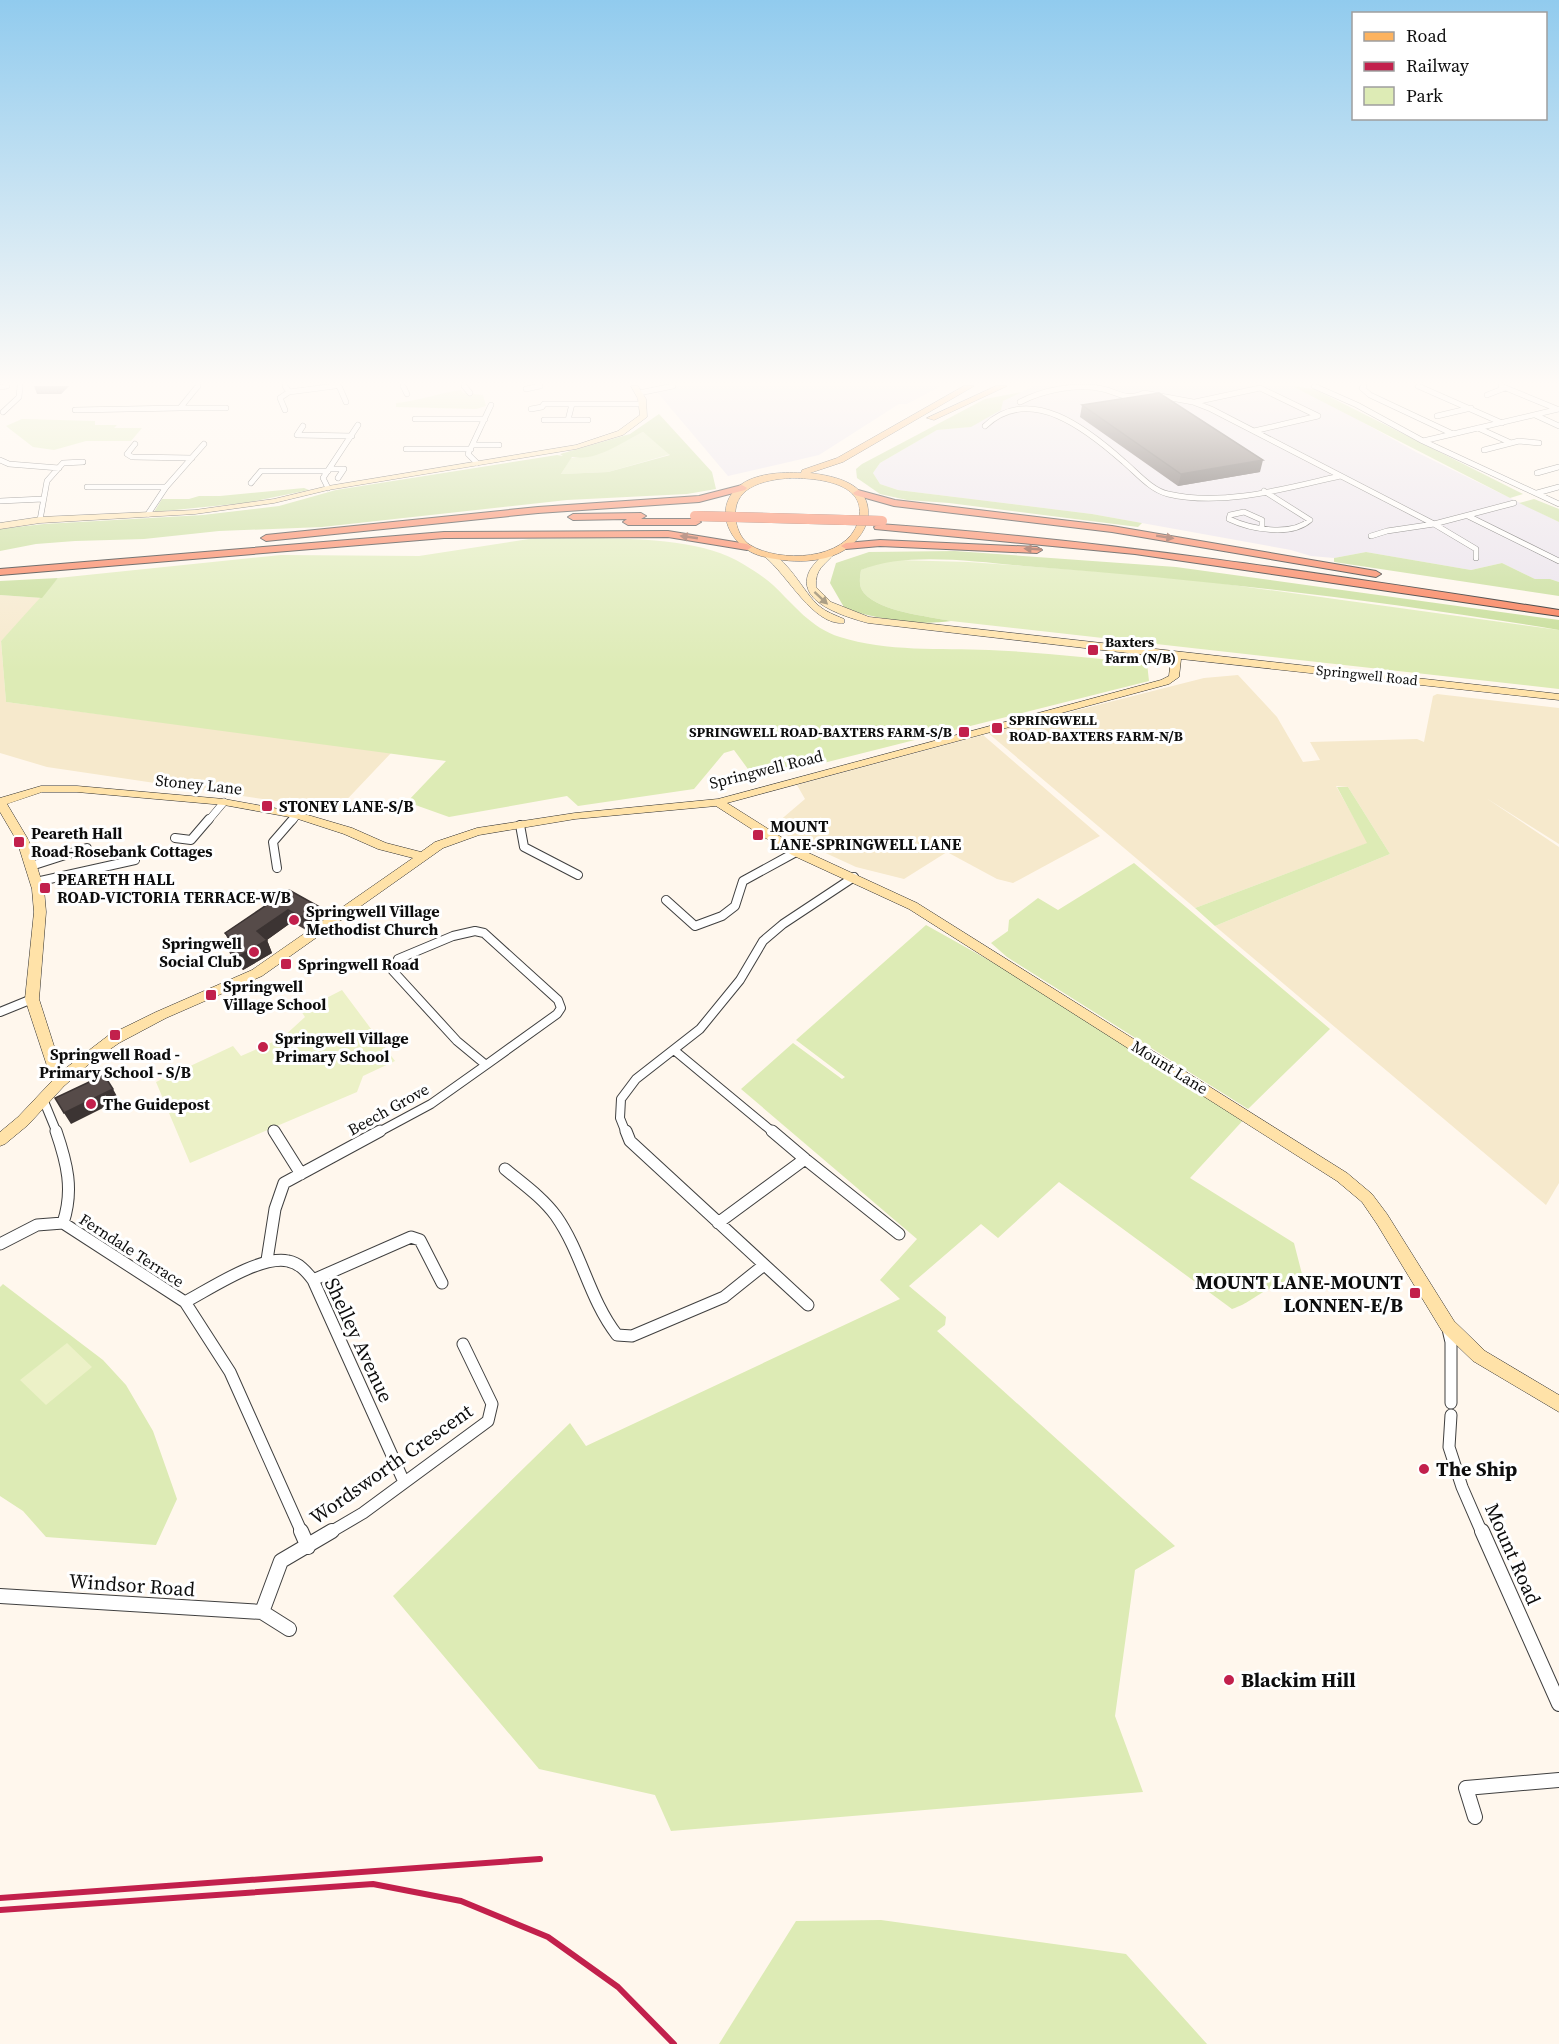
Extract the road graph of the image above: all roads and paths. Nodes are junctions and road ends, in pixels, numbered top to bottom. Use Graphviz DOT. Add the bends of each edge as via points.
graph roads {
  1 [pos="47,481"];
  2 [pos="171,481"];
  3 [pos="325,481"];
  4 [pos="369,481"];
  5 [pos="758,481"];
  6 [pos="849,481"];
  7 [pos="1146,481"];
  8 [pos="1313,481"];
  9 [pos="1351,481"];
  10 [pos="1512,481"];
  11 [pos="87,487"];
  12 [pos="166,487"];
  13 [pos="1559,487"];
  14 [pos="328,488"];
  15 [pos="742,488"];
  16 [pos="1264,491"];
  17 [pos="858,493"];
  18 [pos="1537,493"];
  19 [pos="43,499"];
  20 [pos="0,501"];
  21 [pos="1514,504"];
  22 [pos="1559,504"];
  23 [pos="148,514"];
  24 [pos="1468,516"];
  25 [pos="696,519"];
  26 [pos="40,520"];
  27 [pos="880,524"];
  28 [pos="1434,524"];
  29 [pos="0,526"];
  30 [pos="1262,526"];
  31 [pos="270,537"];
  32 [pos="1371,537"];
  33 [pos="846,546"];
  34 [pos="747,547"];
  35 [pos="831,553"];
  36 [pos="768,555"];
  37 [pos="1476,558"];
  38 [pos="158,560"];
  39 [pos="1559,561"];
  40 [pos="0,566"];
  41 [pos="0,572"];
  42 [pos="1315,576"];
  43 [pos="1492,596"];
  44 [pos="1559,606"];
  45 [pos="1559,613"];
  46 [pos="1001,636"];
  47 [pos="1176,656"];
  48 [pos="1559,697"];
  49 [pos="0,802"];
  50 [pos="224,802"];
  51 [pos="718,802"];
  52 [pos="297,815"];
  53 [pos="520,825"];
  54 [pos="175,838"];
  55 [pos="87,848"];
  56 [pos="796,852"];
  57 [pos="424,857"];
  58 [pos="135,860"];
  59 [pos="31,866"];
  60 [pos="277,868"];
  61 [pos="578,875"];
  62 [pos="854,877"];
  63 [pos="36,882"];
  64 [pos="666,900"];
  65 [pos="32,999"];
  66 [pos="0,1012"];
  67 [pos="674,1050"];
  68 [pos="486,1065"];
  69 [pos="59,1082"];
  70 [pos="43,1099"];
  71 [pos="273,1130"];
  72 [pos="0,1140"];
  73 [pos="805,1159"];
  74 [pos="505,1169"];
  75 [pos="301,1174"];
  76 [pos="63,1223"];
  77 [pos="718,1223"];
  78 [pos="899,1234"];
  79 [pos="0,1244"];
  80 [pos="267,1260"];
  81 [pos="764,1265"];
  82 [pos="313,1280"];
  83 [pos="442,1283"];
  84 [pos="185,1302"];
  85 [pos="808,1305"];
  86 [pos="1448,1326"];
  87 [pos="463,1344"];
  88 [pos="1559,1404"];
  89 [pos="404,1482"];
  90 [pos="308,1547"];
  91 [pos="0,1596"];
  92 [pos="262,1612"];
  93 [pos="289,1629"];
  94 [pos="1559,1704"];
  95 [pos="1559,1780"];
  96 [pos="1475,1817"];
  1 -- 19 [label="street"];
  2 -- 12 [label="street"];
  3 -- 14 [label="street"];
  4 -- 14 [label="street"];
  5 -- 15 [label="main road"];
  6 -- 17 [label="main road"];
  7 -- 16 [label="street" via="1165,494 1204,497"];
  8 -- 16 [label="street"];
  9 -- 28 [label="street"];
  10 -- 18 [label="street"];
  11 -- 12 [label="street"];
  12 -- 23 [label="street"];
  13 -- 18 [label="street"];
  14 -- 23 [label="street" via="273,501"];
  15 -- 31 [label="highway" via="699,499 538,510"];
  15 -- 34 [label="main road" via="734,496 731,517 738,540"];
  16 -- 30 [label="street" via="1310,523 1299,528"];
  17 -- 33 [label="main road" via="863,501 863,520 854,540"];
  17 -- 43 [label="highway, one-way" via="894,503 1159,536"];
  18 -- 22 [label="street"];
  19 -- 20 [label="street"];
  19 -- 26 [label="street"];
  21 -- 24 [label="street"];
  23 -- 26 [label="street"];
  24 -- 28 [label="street"];
  24 -- 39 [label="street"];
  25 -- 27 [label="highway"];
  25 -- 31 [label="highway" via="507,519"];
  25 -- 38 [label="highway" via="355,536"];
  26 -- 29 [label="street"];
  27 -- 42 [label="highway" via="1070,542"];
  27 -- 43 [label="highway" via="977,527 1165,548"];
  28 -- 32 [label="street"];
  28 -- 37 [label="street" via="1476,549"];
  30 -- 30 [label="street" via="1240,525 1229,519 1230,515 1244,512 1262,520"];
  31 -- 40 [label="highway"];
  33 -- 35 [label="main road"];
  42 -- 33 [label="highway, one-way" via="1089,552 892,543"];
  34 -- 36 [label="main road"];
  34 -- 38 [label="highway, one-way" via="668,534 494,533 370,539"];
  35 -- 36 [label="main road" via="800,558"];
  35 -- 46 [label="street, Springwell Road, one-way" via="815,566 810,582 813,591 835,609 868,620"];
  36 -- 46 [label="street, Springwell Road" via="784,566 807,602 836,619 872,628"];
  38 -- 41 [label="highway"];
  42 -- 45 [label="highway"];
  43 -- 44 [label="highway"];
  46 -- 47 [label="street, Springwell Road"];
  47 -- 48 [label="street, Springwell Road"];
  47 -- 51 [label="street, Springwell Road" via="1174,676 1165,682"];
  49 -- 50 [label="street, Stoney Lane" via="41,789"];
  49 -- 59 [label="street" via="23,841"];
  50 -- 52 [label="street, Stoney Lane"];
  50 -- 54 [label="street" via="191,840"];
  51 -- 53 [label="street, Springwell Road"];
  51 -- 56 [label="street, Mount Lane"];
  52 -- 57 [label="street, Stoney Lane"];
  52 -- 60 [label="street" via="273,842"];
  53 -- 57 [label="street, Springwell Road" via="477,832 439,845"];
  53 -- 61 [label="street" via="524,847"];
  55 -- 59 [label="street"];
  56 -- 62 [label="street, Mount Lane"];
  56 -- 64 [label="street" via="743,881 735,906 722,916 695,926"];
  57 -- 69 [label="street, Springwell Road" via="257,973 114,1039"];
  58 -- 63 [label="street"];
  59 -- 63 [label="street"];
  62 -- 67 [label="street" via="763,941 740,980 700,1029"];
  62 -- 86 [label="street, Mount Lane" via="922,911 1342,1176 1383,1219"];
  63 -- 65 [label="street" via="40,912"];
  65 -- 66 [label="street"];
  65 -- 69 [label="street"];
  67 -- 73 [label="street"];
  67 -- 77 [label="street" via="636,1079 621,1099 620,1118 630,1141"];
  68 -- 68 [label="street, Beech Grove" via="557,1014 561,1008 558,1000 478,931 465,931 398,959 393,971 396,976 457,1041"];
  68 -- 75 [label="street, Beech Grove" via="431,1104"];
  69 -- 70 [label="street, Springwell Road"];
  70 -- 72 [label="street, Springwell Road"];
  70 -- 76 [label="street" via="70,1186"];
  71 -- 75 [label="street"];
  73 -- 77 [label="street"];
  73 -- 78 [label="street"];
  74 -- 81 [label="street" via="547,1205 561,1224 598,1308 617,1335 632,1336 724,1297"];
  75 -- 80 [label="street, Beech Grove" via="284,1183 277,1194"];
  76 -- 79 [label="street" via="42,1222"];
  76 -- 84 [label="street, Ferndale Terrace"];
  77 -- 81 [label="street"];
  80 -- 82 [label="street, Shelley Avenue" via="286,1260 304,1267"];
  80 -- 84 [label="street"];
  81 -- 85 [label="street"];
  82 -- 83 [label="street" via="411,1237 420,1240"];
  82 -- 89 [label="street, Shelley Avenue"];
  84 -- 90 [label="street" via="230,1372"];
  86 -- 88 [label="street, Mount Lane" via="1479,1356"];
  86 -- 94 [label="street, Mount Road" via="1449,1447 1462,1486"];
  87 -- 89 [label="street, Wordsworth Crescent" via="492,1404 488,1421"];
  89 -- 90 [label="street, Wordsworth Crescent"];
  90 -- 92 [label="street" via="280,1561"];
  91 -- 92 [label="street, Windsor Road"];
  92 -- 93 [label="street, Windsor Road"];
  95 -- 96 [label="street" via="1466,1788"];
}
